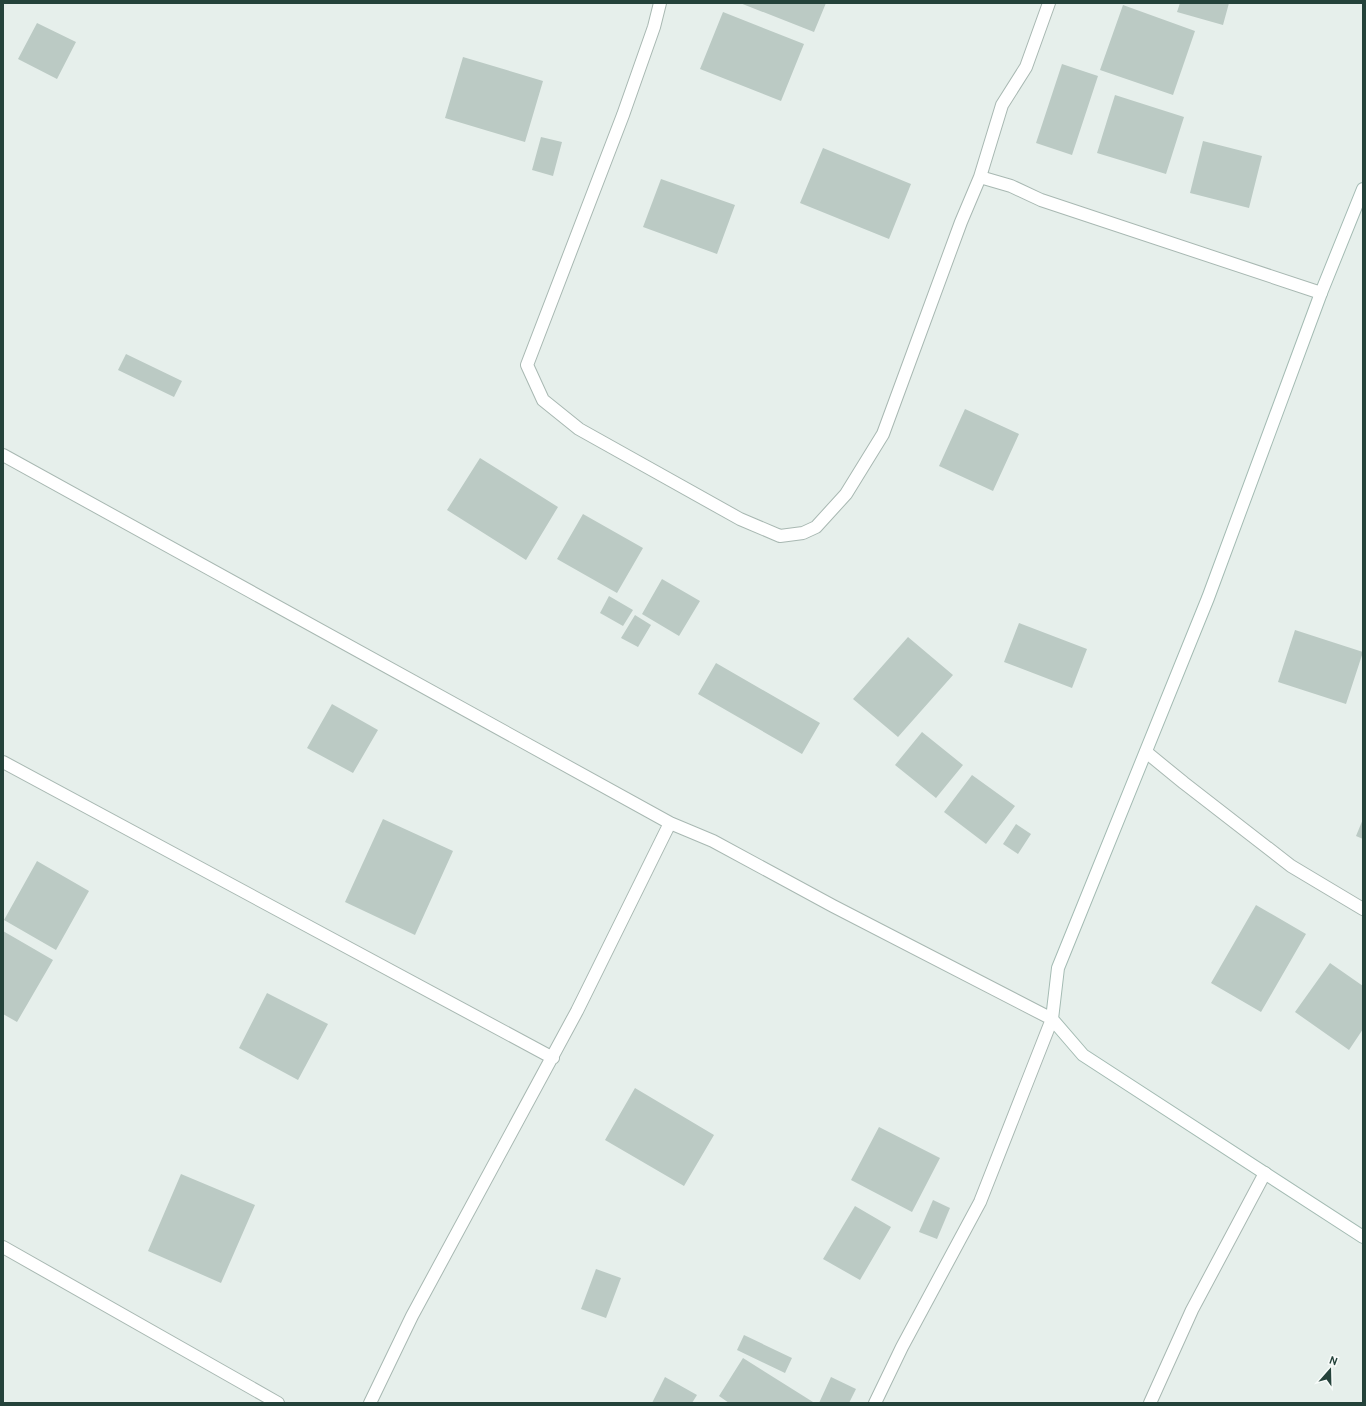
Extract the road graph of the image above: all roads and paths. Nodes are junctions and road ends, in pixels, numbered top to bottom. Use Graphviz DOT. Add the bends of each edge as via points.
graph roads {
  1 [pos="660,3"];
  2 [pos="1049,3"];
  3 [pos="980,177"];
  4 [pos="1363,189"];
  5 [pos="1320,293"];
  6 [pos="3,455"];
  7 [pos="1146,752"];
  8 [pos="3,762"];
  9 [pos="670,823"];
  10 [pos="1363,909"];
  11 [pos="1052,1019"];
  12 [pos="553,1058"];
  13 [pos="1265,1173"];
  14 [pos="1363,1237"];
  15 [pos="3,1247"];
  16 [pos="278,1403"];
  17 [pos="370,1403"];
  18 [pos="875,1403"];
  19 [pos="1150,1403"];
  1 -- 3 [label="street" via="623,115 527,365 543,400 580,429 740,519 780,536 803,533 816,527 846,494 883,434"];
  2 -- 3 [label="street" via="1026,67 1002,105"];
  3 -- 5 [label="street" via="1010,186 1041,200"];
  4 -- 5 [label="street"];
  5 -- 7 [label="street" via="1208,598"];
  6 -- 9 [label="street"];
  7 -- 10 [label="street" via="1292,866"];
  7 -- 11 [label="street" via="1058,968"];
  8 -- 12 [label="street"];
  9 -- 11 [label="street" via="713,841"];
  9 -- 12 [label="street"];
  11 -- 13 [label="street" via="1083,1055"];
  11 -- 18 [label="street" via="980,1202"];
  12 -- 17 [label="street" via="412,1316"];
  13 -- 14 [label="street"];
  13 -- 19 [label="street" via="1192,1310"];
  15 -- 16 [label="street"];
}
